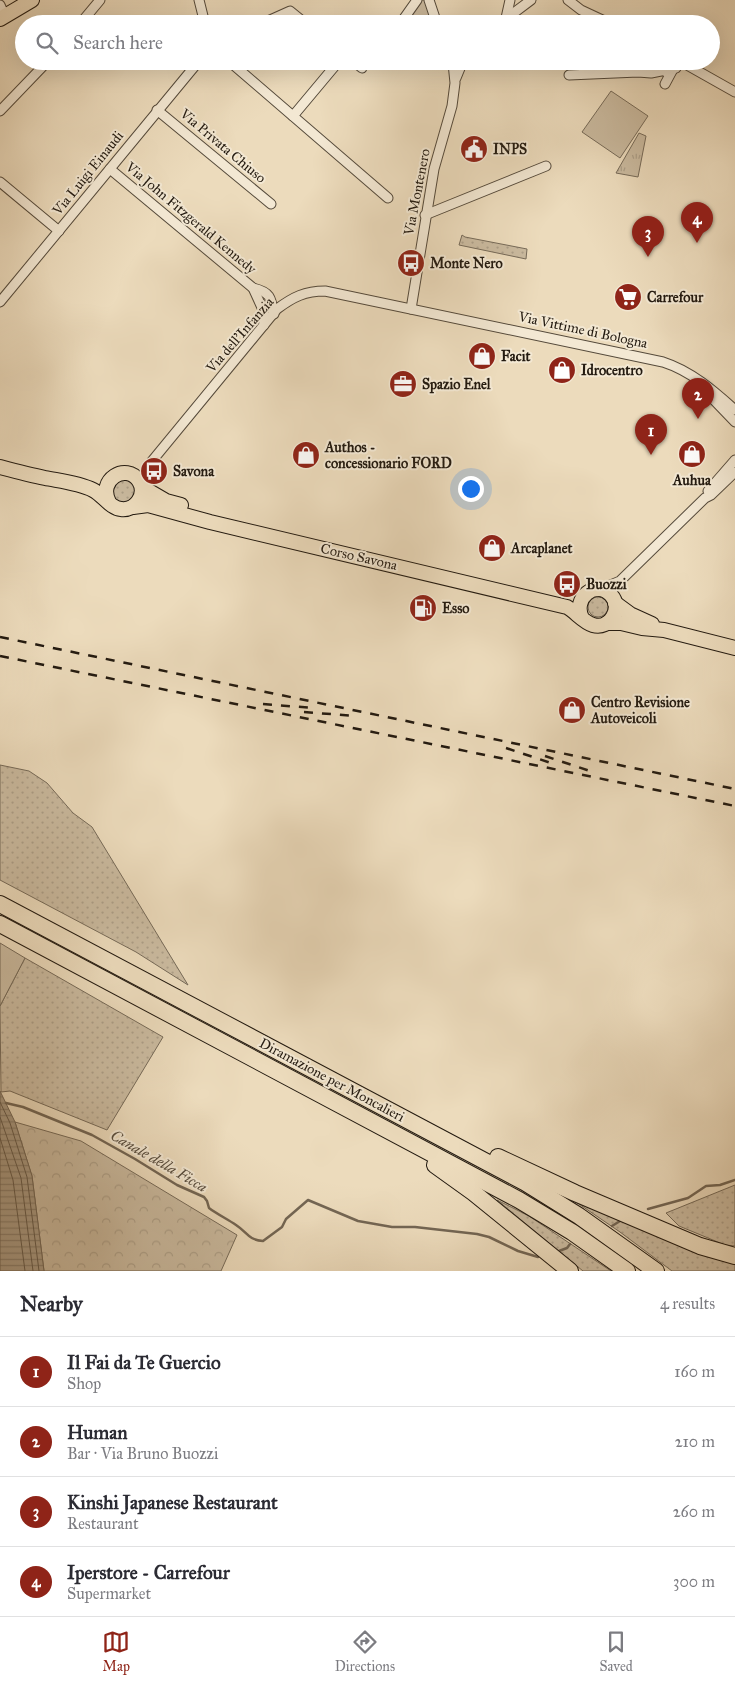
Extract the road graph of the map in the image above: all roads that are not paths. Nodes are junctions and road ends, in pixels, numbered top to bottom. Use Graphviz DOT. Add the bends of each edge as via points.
graph roads {
  1 [pos="32,0"];
  2 [pos="100,0"];
  3 [pos="199,0"];
  4 [pos="417,0"];
  5 [pos="429,0"];
  6 [pos="510,0"];
  7 [pos="531,0"];
  8 [pos="568,0"];
  9 [pos="2,13"];
  10 [pos="88,15"];
  11 [pos="203,15"];
  12 [pos="281,15"];
  13 [pos="295,15"];
  14 [pos="406,15"];
  15 [pos="434,15"];
  16 [pos="504,15"];
  17 [pos="510,15"];
  18 [pos="592,15"];
  19 [pos="39,70"];
  20 [pos="191,70"];
  21 [pos="239,70"];
  22 [pos="331,70"];
  23 [pos="456,70"];
  24 [pos="641,70"];
  25 [pos="673,70"];
  26 [pos="696,70"];
  27 [pos="662,71"];
  28 [pos="638,72"];
  29 [pos="569,75"];
  30 [pos="735,92"];
  31 [pos="157,110"];
  32 [pos="0,111"];
  33 [pos="293,116"];
  34 [pos="546,166"];
  35 [pos="110,169"];
  36 [pos="0,182"];
  37 [pos="388,198"];
  38 [pos="271,204"];
  39 [pos="426,215"];
  40 [pos="59,230"];
  41 [pos="253,288"];
  42 [pos="0,302"];
  43 [pos="411,309"];
  44 [pos="274,314"];
  45 [pos="264,326"];
  46 [pos="702,384"];
  47 [pos="735,410"];
  48 [pos="735,422"];
  49 [pos="735,460"];
  50 [pos="152,462"];
  51 [pos="0,467"];
  52 [pos="735,472"];
  53 [pos="127,473"];
  54 [pos="111,478"];
  55 [pos="64,481"];
  56 [pos="141,485"];
  57 [pos="705,498"];
  58 [pos="109,502"];
  59 [pos="133,507"];
  60 [pos="620,581"];
  61 [pos="601,590"];
  62 [pos="585,594"];
  63 [pos="615,601"];
  64 [pos="582,618"];
  65 [pos="606,623"];
  66 [pos="664,630"];
  67 [pos="735,648"];
  68 [pos="0,904"];
  69 [pos="0,924"];
  70 [pos="363,1116"];
  71 [pos="433,1134"];
  72 [pos="735,1256"];
  73 [pos="570,1271"];
  74 [pos="627,1271"];
  75 [pos="656,1271"];
  1 -- 9 [label="main road"];
  2 -- 10 [label="street"];
  3 -- 11 [label="street"];
  4 -- 14 [label="street"];
  5 -- 15 [label="street"];
  6 -- 16 [label="street"];
  7 -- 17 [label="street"];
  8 -- 18 [label="street"];
  12 -- 13 [label="street" via="290,11"];
  19 -- 32 [label="street"];
  20 -- 31 [label="street, Via Luigi Einaudi"];
  21 -- 33 [label="street"];
  22 -- 33 [label="street"];
  23 -- 39 [label="street, Via Montenero" via="452,106 434,169"];
  24 -- 28 [label="street"];
  25 -- 27 [label="street" via="665,84"];
  26 -- 30 [label="street"];
  27 -- 28 [label="street"];
  28 -- 29 [label="street"];
  31 -- 35 [label="street, Via Luigi Einaudi"];
  31 -- 38 [label="street, Via Privata Chiuso"];
  33 -- 37 [label="street"];
  34 -- 39 [label="street"];
  35 -- 40 [label="street, Via Luigi Einaudi"];
  35 -- 41 [label="street, Via John Fitzgerald Kennedy"];
  36 -- 40 [label="street"];
  39 -- 43 [label="street, Via Montenero"];
  40 -- 42 [label="street, Via Luigi Einaudi"];
  41 -- 44 [label="street, Via John Fitzgerald Kennedy" via="268,294"];
  41 -- 45 [label="street, Via John Fitzgerald Kennedy" via="264,312"];
  43 -- 44 [label="street, Via dell'Infanzia" via="314,291 295,296"];
  43 -- 46 [label="street, Via Vittime di Bologna" via="663,362 676,366"];
  44 -- 45 [label="street, Via dell'Infanzia"];
  45 -- 50 [label="street, Via dell'Infanzia"];
  46 -- 47 [label="street, Via Vittime di Bologna"];
  46 -- 48 [label="street"];
  49 -- 57 [label="street"];
  50 -- 53 [label="street, Via dell'Infanzia"];
  50 -- 56 [label="street, Via dell'Infanzia"];
  51 -- 55 [label="main road"];
  52 -- 57 [label="street"];
  53 -- 54 [label="main road"];
  53 -- 56 [label="main road"];
  54 -- 55 [label="main road" via="92,482"];
  54 -- 58 [label="main road" via="106,489"];
  55 -- 58 [label="main road" via="93,490"];
  56 -- 59 [label="main road" via="139,501"];
  56 -- 62 [label="main road, Corso Savona" via="166,501 528,591 562,598"];
  57 -- 60 [label="street"];
  58 -- 59 [label="main road" via="122,510"];
  59 -- 64 [label="main road, Corso Savona" via="148,505 551,603 567,607"];
  60 -- 61 [label="street"];
  60 -- 63 [label="street"];
  61 -- 62 [label="main road"];
  61 -- 63 [label="main road"];
  62 -- 64 [label="main road" via="579,605"];
  63 -- 65 [label="main road" via="613,617"];
  63 -- 66 [label="main road" via="630,614"];
  64 -- 65 [label="main road" via="596,626"];
  65 -- 66 [label="main road"];
  66 -- 67 [label="main road"];
  68 -- 71 [label="highway, Diramazione per Moncalieri"];
  69 -- 70 [label="highway, Diramazione per Moncalieri"];
  70 -- 73 [label="highway" via="456,1179"];
  70 -- 74 [label="highway, Diramazione per Moncalieri" via="519,1200"];
  71 -- 72 [label="highway" via="499,1157 700,1246"];
  71 -- 75 [label="highway, Diramazione per Moncalieri" via="526,1183"];
}
